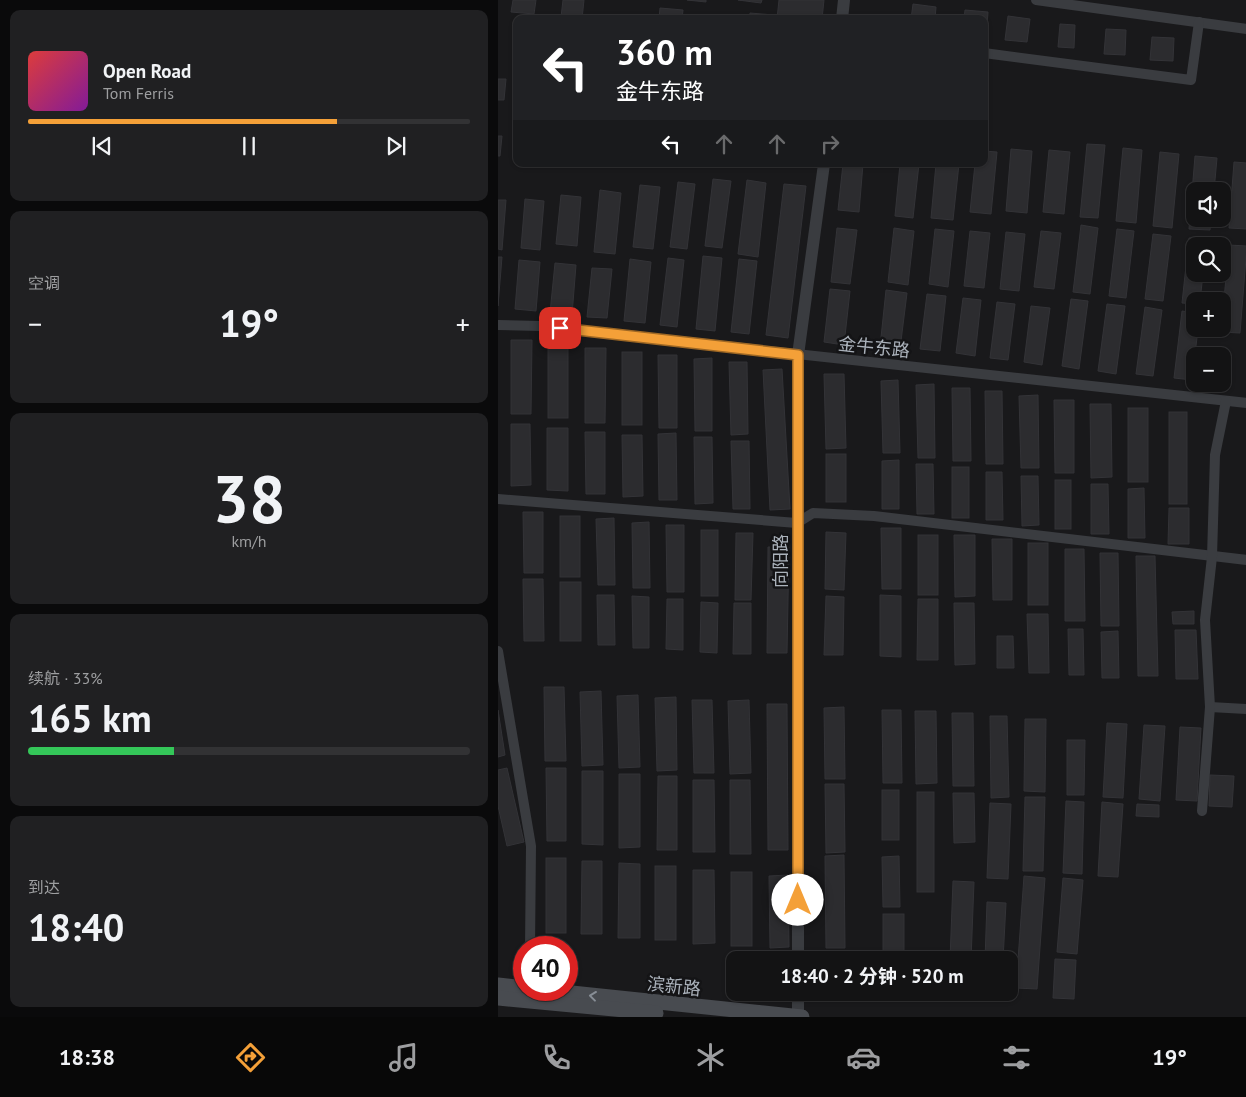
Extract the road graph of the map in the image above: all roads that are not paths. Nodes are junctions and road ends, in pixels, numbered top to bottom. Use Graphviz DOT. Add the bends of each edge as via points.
graph roads {
  1 [pos="844,0"];
  2 [pos="1036,0"];
  3 [pos="842,15"];
  4 [pos="1199,22"];
  5 [pos="1246,29"];
  6 [pos="988,54"];
  7 [pos="824,167"];
  8 [pos="498,325"];
  9 [pos="798,355"];
  10 [pos="1226,401"];
  11 [pos="1246,403"];
  12 [pos="498,499"];
  13 [pos="797,523"];
  14 [pos="1212,557"];
  15 [pos="1246,560"];
  16 [pos="498,651"];
  17 [pos="1210,707"];
  18 [pos="1246,709"];
  19 [pos="1202,811"];
  20 [pos="530,936"];
  21 [pos="798,951"];
  22 [pos="498,985"];
  23 [pos="513,987"];
  24 [pos="578,994"];
  25 [pos="498,998"];
  26 [pos="798,1001"];
  27 [pos="696,1017"];
  28 [pos="798,1017"];
  29 [pos="802,1017"];
  1 -- 3 [label="street"];
  2 -- 4 [label="street"];
  4 -- 5 [label="street"];
  4 -- 6 [label="street" via="1191,80"];
  7 -- 9 [label="street, 向阳路"];
  8 -- 9 [label="street, 金牛东路" via="540,326"];
  9 -- 10 [label="street, 金牛东路"];
  9 -- 13 [label="street, 向阳路"];
  10 -- 11 [label="street, 金牛东路"];
  10 -- 14 [label="street" via="1215,455"];
  12 -- 13 [label="street"];
  13 -- 14 [label="street" via="813,513 874,516"];
  13 -- 21 [label="street, 向阳路"];
  14 -- 15 [label="street"];
  14 -- 17 [label="street" via="1205,620"];
  16 -- 20 [label="street" via="531,846"];
  17 -- 18 [label="street"];
  17 -- 19 [label="street"];
  22 -- 23 [label="main road"];
  28 -- 24 [label="main road, 滨新路, one-way"];
  25 -- 27 [label="main road, 滨新路"];
  26 -- 28 [label="street"];
  28 -- 29 [label="main road, 滨新路"];
}
